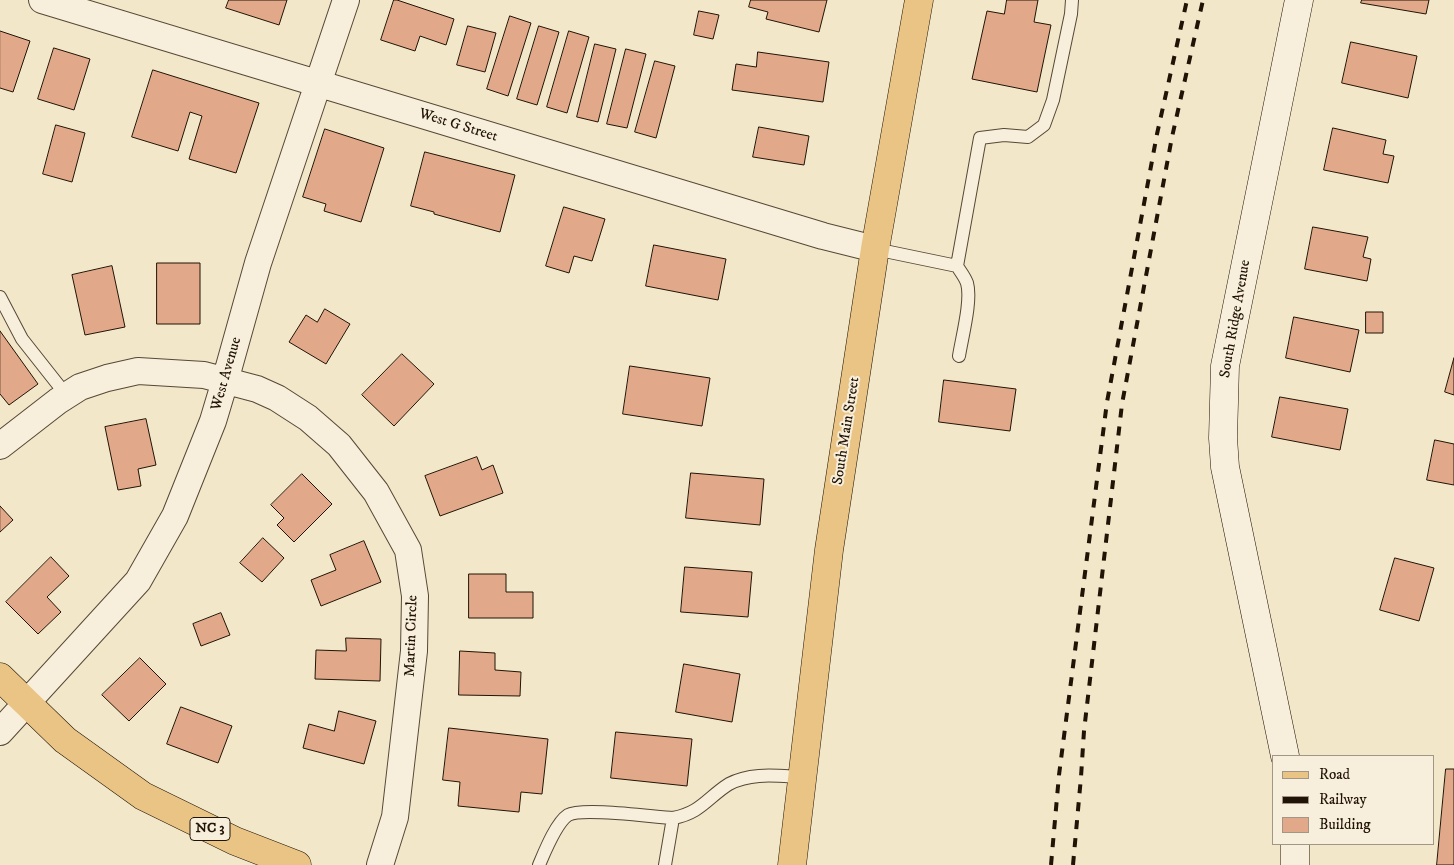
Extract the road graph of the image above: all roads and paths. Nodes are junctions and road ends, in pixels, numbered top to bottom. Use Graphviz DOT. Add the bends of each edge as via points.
graph roads {
  1 [pos="42,0"];
  2 [pos="346,0"];
  3 [pos="919,0"];
  4 [pos="1072,0"];
  5 [pos="1299,0"];
  6 [pos="85,6"];
  7 [pos="318,83"];
  8 [pos="875,249"];
  9 [pos="957,266"];
  10 [pos="0,297"];
  11 [pos="959,356"];
  12 [pos="225,381"];
  13 [pos="67,396"];
  14 [pos="0,446"];
  15 [pos="0,677"];
  16 [pos="26,703"];
  17 [pos="0,732"];
  18 [pos="1285,755"];
  19 [pos="802,777"];
  20 [pos="673,818"];
  21 [pos="1295,845"];
  22 [pos="297,865"];
  23 [pos="380,865"];
  24 [pos="539,865"];
  25 [pos="665,865"];
  26 [pos="792,865"];
  27 [pos="1295,865"];
  1 -- 6 [label="street, West G Street"];
  2 -- 7 [label="street, West Avenue"];
  3 -- 8 [label="main road, South Main Street"];
  4 -- 9 [label="lane" via="1053,100 1044,125 1028,138 1004,135 980,138"];
  5 -- 18 [label="street, South Ridge Avenue" via="1225,366 1223,438 1225,467"];
  6 -- 7 [label="street, West G Street"];
  7 -- 8 [label="street, West G Street"];
  7 -- 12 [label="street, West Avenue" via="258,263"];
  8 -- 9 [label="lane"];
  8 -- 19 [label="main road, South Main Street" via="829,550"];
  9 -- 11 [label="lane" via="968,290"];
  10 -- 13 [label="lane" via="22,338"];
  12 -- 13 [label="street, Martin Circle" via="204,375 138,371 80,387"];
  12 -- 16 [label="street, West Avenue" via="213,421 175,516 138,581"];
  12 -- 23 [label="street, Martin Circle" via="277,398 308,418 338,445 376,492 408,550 415,596 414,651 395,817"];
  13 -- 14 [label="street, Martin Circle"];
  15 -- 16 [label="main road, NC 3"];
  16 -- 17 [label="street, West Avenue"];
  16 -- 22 [label="main road, NC 3" via="65,740 143,796 235,841"];
  19 -- 20 [label="lane" via="758,775 745,778 730,784 686,816"];
  19 -- 26 [label="main road, South Main Street"];
  20 -- 24 [label="lane" via="586,811 568,815 554,831"];
  20 -- 25 [label="lane"];
  21 -- 27 [label="street"];
}
